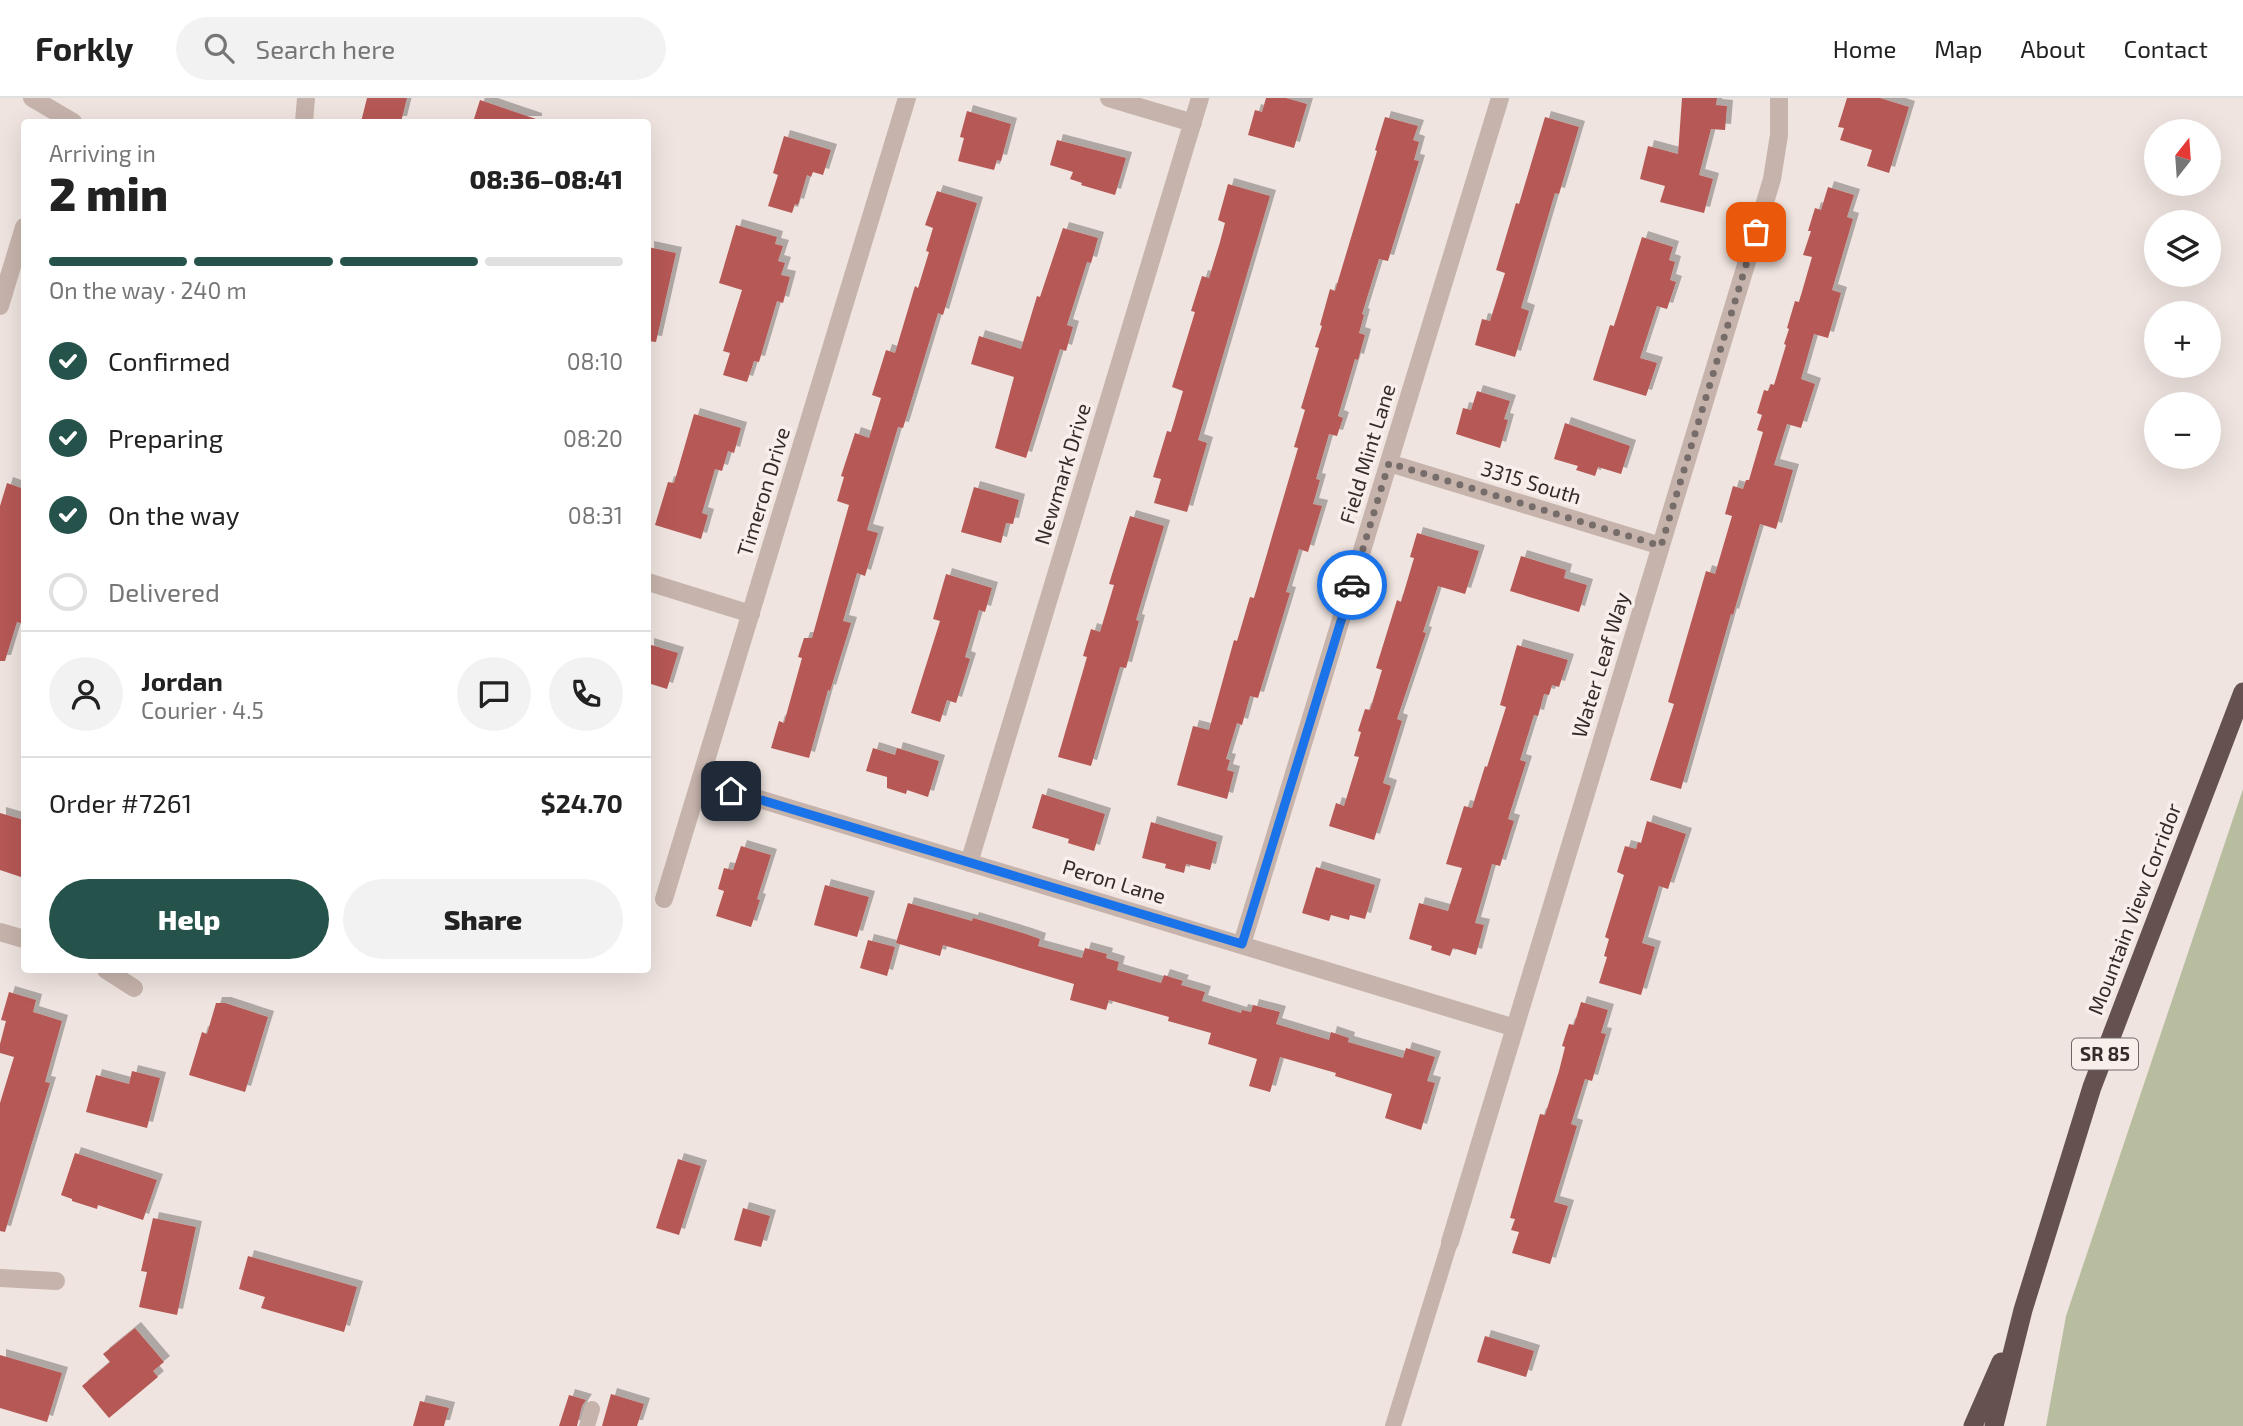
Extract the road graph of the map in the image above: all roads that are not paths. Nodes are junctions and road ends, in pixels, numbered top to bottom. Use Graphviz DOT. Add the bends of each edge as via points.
graph roads {
  1 [pos="32,98"];
  2 [pos="306,98"];
  3 [pos="907,98"];
  4 [pos="1109,98"];
  5 [pos="1200,98"];
  6 [pos="1500,98"];
  7 [pos="1779,98"];
  8 [pos="66,119"];
  9 [pos="304,119"];
  10 [pos="1192,123"];
  11 [pos="21,238"];
  12 [pos="0,306"];
  13 [pos="1389,463"];
  14 [pos="1661,546"];
  15 [pos="651,583"];
  16 [pos="751,614"];
  17 [pos="2243,692"];
  18 [pos="700,781"];
  19 [pos="969,863"];
  20 [pos="664,899"];
  21 [pos="0,932"];
  22 [pos="21,938"];
  23 [pos="1242,944"];
  24 [pos="111,973"];
  25 [pos="134,988"];
  26 [pos="1515,1028"];
  27 [pos="1450,1242"];
  28 [pos="0,1278"];
  29 [pos="56,1281"];
  30 [pos="2023,1310"];
  31 [pos="592,1409"];
  32 [pos="587,1426"];
  33 [pos="1393,1426"];
  34 [pos="1973,1426"];
  35 [pos="1993,1426"];
  1 -- 8 [label="street"];
  2 -- 9 [label="street"];
  3 -- 16 [label="street, Timeron Drive"];
  4 -- 10 [label="street"];
  5 -- 10 [label="street, Newmark Drive"];
  6 -- 13 [label="street, Field Mint Lane"];
  7 -- 14 [label="street, Water Leaf Way" via="1772,179"];
  10 -- 19 [label="street, Newmark Drive"];
  11 -- 12 [label="street"];
  13 -- 14 [label="street, 3315 South"];
  13 -- 23 [label="street, Field Mint Lane"];
  14 -- 26 [label="street, Water Leaf Way"];
  15 -- 16 [label="street"];
  16 -- 18 [label="street, Timeron Drive"];
  17 -- 30 [label="highway, Mountain View Corridor / SR 85" via="2092,1087"];
  18 -- 19 [label="street, Peron Lane"];
  18 -- 20 [label="street, Timeron Drive"];
  19 -- 23 [label="street, Peron Lane"];
  21 -- 22 [label="street"];
  23 -- 26 [label="street, Peron Lane"];
  24 -- 25 [label="street"];
  26 -- 27 [label="street, Water Leaf Way"];
  27 -- 33 [label="lane"];
  28 -- 29 [label="street"];
  30 -- 34 [label="highway"];
  30 -- 35 [label="highway, Mountain View Corridor / SR 85"];
  31 -- 32 [label="lane"];
}
